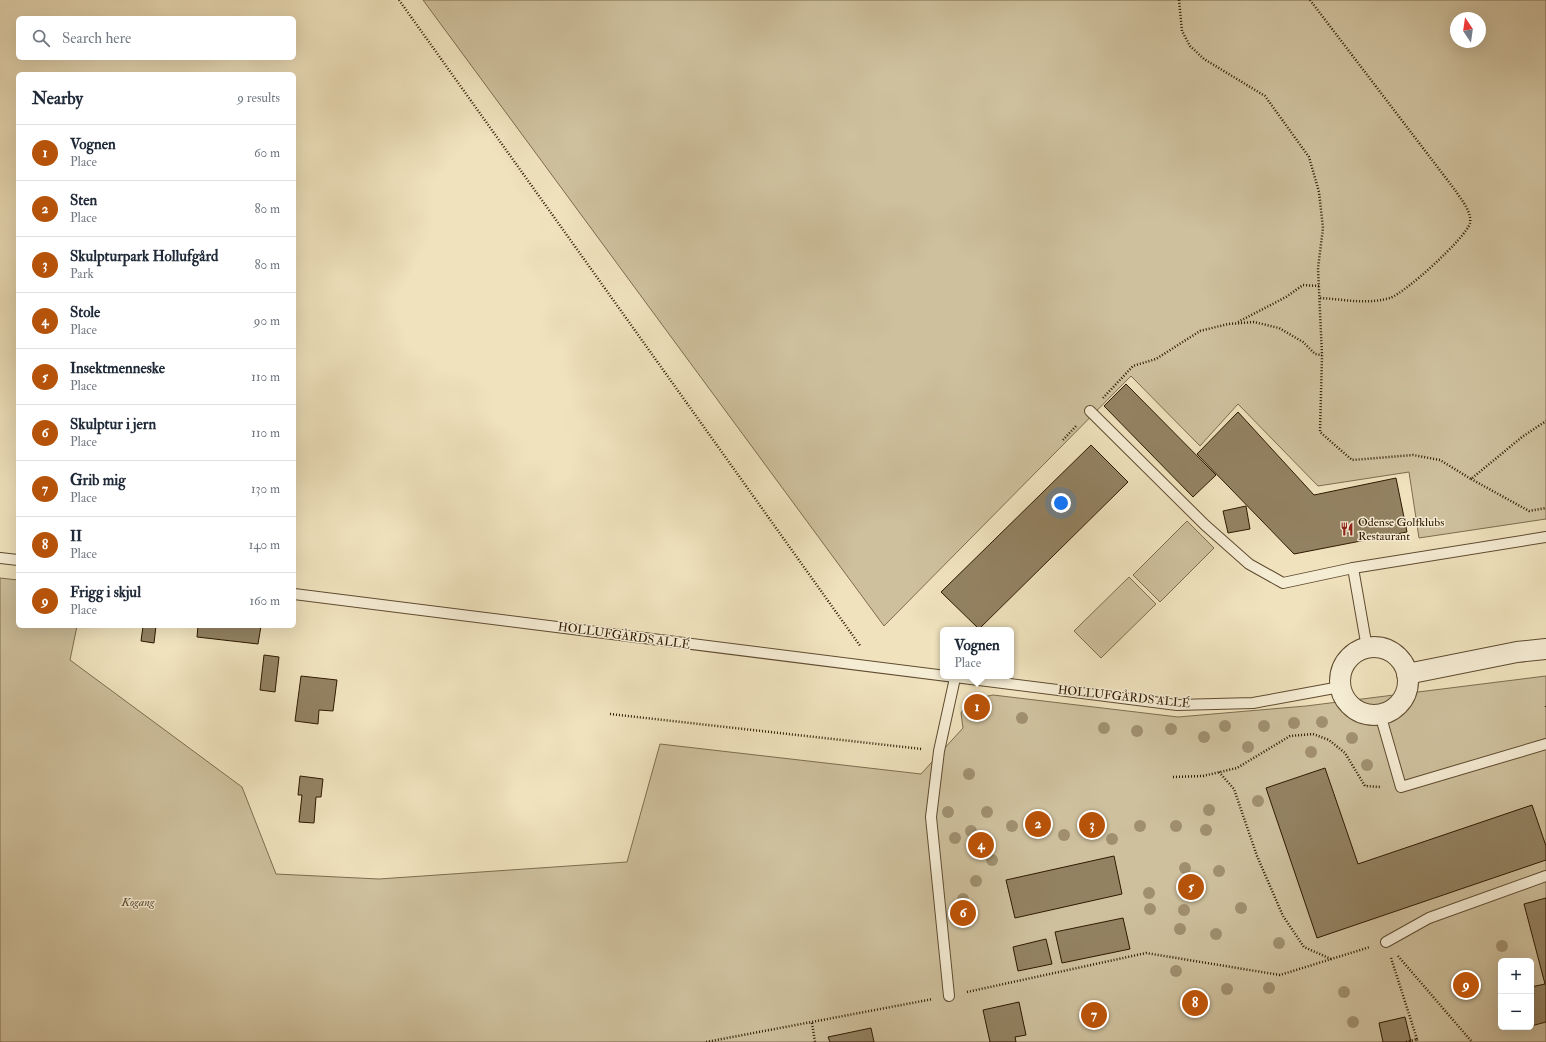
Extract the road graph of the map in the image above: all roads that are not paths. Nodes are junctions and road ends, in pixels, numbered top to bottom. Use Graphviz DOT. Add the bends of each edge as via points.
graph roads {
  1 [pos="1090,411"];
  2 [pos="1546,537"];
  3 [pos="0,558"];
  4 [pos="16,560"];
  5 [pos="1353,568"];
  6 [pos="296,594"];
  7 [pos="1367,648"];
  8 [pos="1546,649"];
  9 [pos="1407,674"];
  10 [pos="940,676"];
  11 [pos="955,679"];
  12 [pos="963,679"];
  13 [pos="1340,687"];
  14 [pos="1380,714"];
  15 [pos="1546,744"];
  16 [pos="1546,876"];
  17 [pos="1386,942"];
  18 [pos="950,996"];
  1 -- 5 [label="lane" via="1205,525 1249,564 1283,583"];
  2 -- 5 [label="lane"];
  3 -- 4 [label="lane"];
  5 -- 7 [label="lane"];
  6 -- 10 [label="lane, HOLLUFGÅRDS ALLÉ"];
  7 -- 9 [label="street" via="1388,650 1403,664"];
  7 -- 13 [label="street" via="1354,653 1345,662 1340,674"];
  8 -- 9 [label="street" via="1517,652"];
  9 -- 14 [label="street" via="1404,695 1398,704"];
  11 -- 18 [label="lane" via="939,751 931,817"];
  12 -- 13 [label="lane, HOLLUFGÅRDS ALLÉ" via="1177,705 1253,703"];
  13 -- 14 [label="street" via="1346,700 1355,709 1367,714"];
  14 -- 15 [label="lane" via="1400,787"];
  16 -- 17 [label="lane" via="1430,918"];
}
